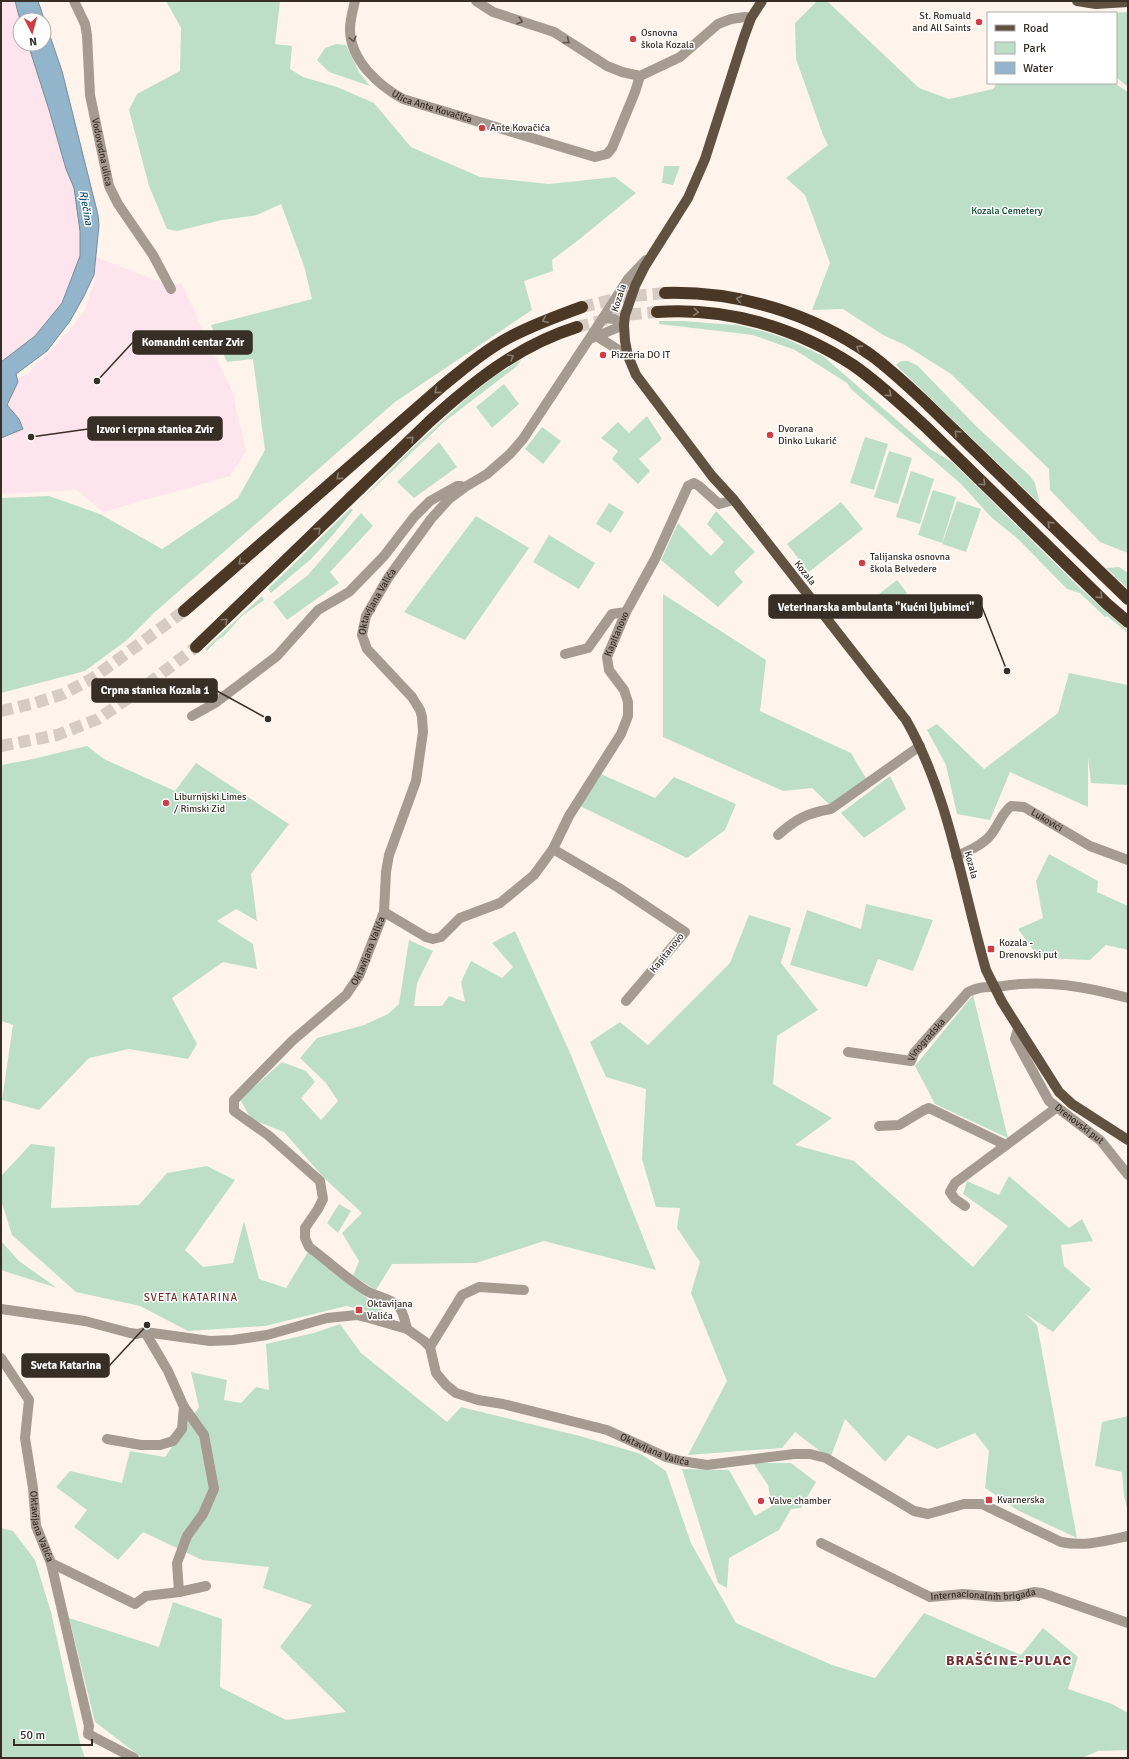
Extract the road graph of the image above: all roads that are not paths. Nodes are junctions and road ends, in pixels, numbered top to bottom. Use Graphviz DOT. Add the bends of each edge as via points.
graph roads {
  1 [pos="74,1"];
  2 [pos="355,1"];
  3 [pos="476,1"];
  4 [pos="762,1"];
  5 [pos="1077,1"];
  6 [pos="1128,2"];
  7 [pos="751,18"];
  8 [pos="640,76"];
  9 [pos="653,253"];
  10 [pos="171,289"];
  11 [pos="665,293"];
  12 [pos="582,307"];
  13 [pos="657,312"];
  14 [pos="603,318"];
  15 [pos="624,325"];
  16 [pos="577,327"];
  17 [pos="594,338"];
  18 [pos="628,356"];
  19 [pos="464,487"];
  20 [pos="734,500"];
  21 [pos="1128,599"];
  22 [pos="184,611"];
  23 [pos="626,612"];
  24 [pos="1128,622"];
  25 [pos="196,647"];
  26 [pos="566,654"];
  27 [pos="192,716"];
  28 [pos="920,746"];
  29 [pos="778,834"];
  30 [pos="553,849"];
  31 [pos="956,856"];
  32 [pos="1128,860"];
  33 [pos="384,912"];
  34 [pos="994,986"];
  35 [pos="1128,998"];
  36 [pos="626,1001"];
  37 [pos="1018,1028"];
  38 [pos="848,1052"];
  39 [pos="1056,1108"];
  40 [pos="879,1126"];
  41 [pos="1128,1140"];
  42 [pos="1006,1146"];
  43 [pos="1128,1175"];
  44 [pos="964,1206"];
  45 [pos="524,1290"];
  46 [pos="1,1309"];
  47 [pos="407,1329"];
  48 [pos="145,1332"];
  49 [pos="430,1347"];
  50 [pos="1,1358"];
  51 [pos="184,1407"];
  52 [pos="107,1439"];
  53 [pos="1128,1536"];
  54 [pos="821,1543"];
  55 [pos="51,1563"];
  56 [pos="206,1586"];
  57 [pos="178,1592"];
  58 [pos="1128,1623"];
  59 [pos="134,1758"];
  1 -- 10 [label="street, Vodovodna ulica" via="87,35 90,95 109,186 118,204 153,255"];
  2 -- 8 [label="street, Ulica Ante Kovačića, one-way" via="350,29 356,52 369,73 396,95 595,157 607,154 612,148"];
  3 -- 8 [label="street, one-way" via="493,12 554,32 607,66"];
  4 -- 7 [label="main road, Kozala"];
  5 -- 6 [label="main road" via="1096,4"];
  7 -- 8 [label="street" via="731,19 718,24 680,57"];
  7 -- 9 [label="main road, Kozala" via="705,158 688,198"];
  9 -- 14 [label="street, Oktavijana Valića" via="628,279"];
  9 -- 15 [label="main road, Kozala" via="635,286 624,315"];
  21 -- 11 [label="highway, one-way" via="924,401 870,355 831,331 766,305 707,294"];
  12 -- 22 [label="highway, one-way" via="527,328 477,358"];
  13 -- 24 [label="highway, one-way" via="701,312 770,325 813,342 853,366 920,421"];
  14 -- 15 [label="street" via="614,319"];
  14 -- 17 [label="street, Oktavijana Valića"];
  15 -- 17 [label="street"];
  15 -- 18 [label="main road, Kozala"];
  25 -- 16 [label="highway, one-way" via="458,396 482,376 522,351 542,340"];
  17 -- 18 [label="street"];
  17 -- 19 [label="street, Oktavijana Valića" via="579,354 524,439 487,474"];
  18 -- 20 [label="main road, Kozala" via="643,385 712,476"];
  19 -- 27 [label="street, Oktavijana Valića" via="457,486 430,502 349,592 318,610 277,656 215,703"];
  19 -- 33 [label="street, Oktavijana Valića" via="430,519 406,551 363,625 362,634 367,649 412,697 422,717 416,781 389,855"];
  20 -- 23 [label="street, Kapitanovo" via="719,504 694,483 688,486 655,559"];
  20 -- 28 [label="main road, Kozala" via="906,720"];
  23 -- 26 [label="street" via="612,614 588,648"];
  23 -- 30 [label="street, Kapitanovo" via="607,657 609,670 624,690 628,702 628,716 621,734 569,816"];
  28 -- 29 [label="street" via="830,809 801,817"];
  28 -- 31 [label="main road, Kozala"];
  30 -- 33 [label="street, Kapitanovo" via="534,875 500,903 460,918 441,937 433,939 426,936"];
  30 -- 36 [label="street, Kapitanovo" via="619,888 685,932"];
  31 -- 32 [label="street, Lukovići" via="973,849 987,839 1004,812 1011,806 1024,807 1090,846"];
  31 -- 34 [label="main road, Kozala" via="986,970"];
  33 -- 47 [label="street, Oktavijana Valića" via="359,976 346,995 292,1041 241,1091 234,1100 234,1111 268,1135 320,1182 323,1199 305,1228 305,1238 309,1247 364,1290 390,1300 399,1307"];
  34 -- 35 [label="street" via="1019,983 1057,984 1083,987"];
  34 -- 37 [label="main road, Kozala"];
  34 -- 38 [label="street, Vinogradska" via="978,987 968,992 914,1053 911,1061"];
  37 -- 39 [label="street, Drenovski put" via="1015,1039 1018,1047 1049,1101"];
  37 -- 41 [label="main road, Kozala" via="1065,1098"];
  39 -- 42 [label="street"];
  39 -- 43 [label="street, Drenovski put" via="1101,1141"];
  40 -- 42 [label="street" via="899,1125 930,1108"];
  42 -- 44 [label="street" via="955,1183 950,1192"];
  45 -- 49 [label="street" via="479,1287 462,1295"];
  46 -- 48 [label="street" via="85,1321 130,1333"];
  47 -- 48 [label="street" via="357,1316 327,1318 267,1335 233,1340 210,1341"];
  47 -- 49 [label="street"];
  48 -- 51 [label="street" via="168,1371"];
  49 -- 53 [label="street, Oktavijana Valića" via="436,1373 456,1393 607,1430 666,1457 707,1465 794,1454 817,1455 914,1511 928,1514 964,1504 982,1504 1061,1542 1091,1544"];
  50 -- 55 [label="street, Oktavijana Valića" via="29,1400 25,1438 36,1526"];
  51 -- 52 [label="street" via="182,1429 173,1440 160,1445 141,1445"];
  51 -- 57 [label="street" via="204,1435 214,1489 203,1514 187,1536 177,1563"];
  54 -- 58 [label="street, Internacionalnih brigada" via="930,1597 963,1594 997,1597 1042,1593"];
  55 -- 57 [label="street, Oktavijana Valića" via="135,1604 146,1596"];
  55 -- 59 [label="street" via="89,1726 88,1734"];
  56 -- 57 [label="street, Oktavijana Valića"];
}
